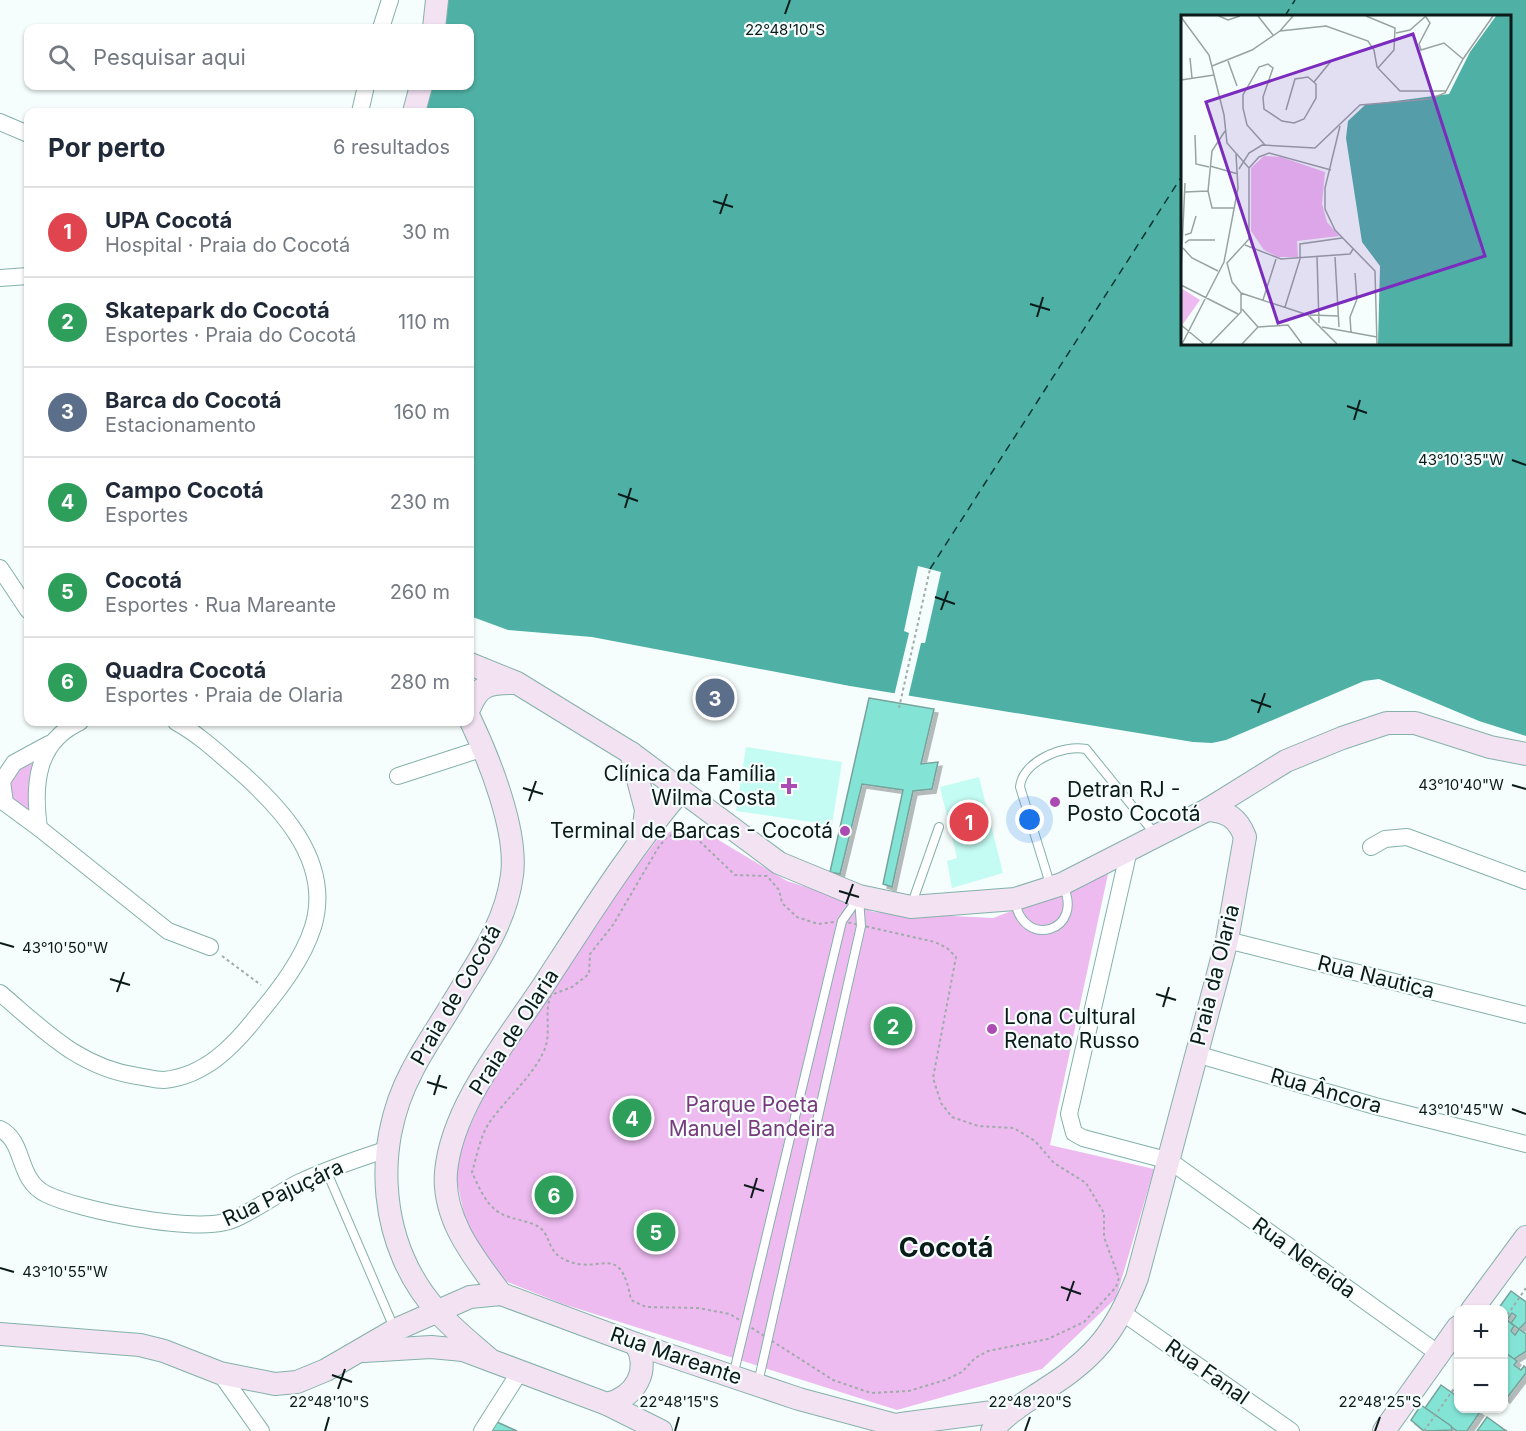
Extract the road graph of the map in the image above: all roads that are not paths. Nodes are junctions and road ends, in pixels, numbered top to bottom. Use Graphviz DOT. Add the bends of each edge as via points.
graph roads {
  1 [pos="390,0"];
  2 [pos="437,0"];
  3 [pos="382,24"];
  4 [pos="434,24"];
  5 [pos="365,90"];
  6 [pos="420,90"];
  7 [pos="361,108"];
  8 [pos="415,108"];
  9 [pos="0,122"];
  10 [pos="24,132"];
  11 [pos="24,276"];
  12 [pos="0,278"];
  13 [pos="0,568"];
  14 [pos="24,604"];
  15 [pos="474,666"];
  16 [pos="517,682"];
  17 [pos="474,698"];
  18 [pos="74,726"];
  19 [pos="183,726"];
  20 [pos="473,726"];
  21 [pos="49,744"];
  22 [pos="484,748"];
  23 [pos="631,753"];
  24 [pos="1526,754"];
  25 [pos="398,776"];
  26 [pos="681,790"];
  27 [pos="1207,810"];
  28 [pos="939,827"];
  29 [pos="39,828"];
  30 [pos="644,833"];
  31 [pos="1157,836"];
  32 [pos="1371,847"];
  33 [pos="1129,850"];
  34 [pos="1526,880"];
  35 [pos="1057,886"];
  36 [pos="859,896"];
  37 [pos="1016,899"];
  38 [pos="911,907"];
  39 [pos="1227,940"];
  40 [pos="210,947"];
  41 [pos="0,993"];
  42 [pos="1526,1015"];
  43 [pos="1196,1054"];
  44 [pos="0,1129"];
  45 [pos="1526,1144"];
  46 [pos="387,1159"];
  47 [pos="1170,1161"];
  48 [pos="326,1170"];
  49 [pos="1526,1238"];
  50 [pos="501,1294"];
  51 [pos="1476,1305"];
  52 [pos="436,1311"];
  53 [pos="1123,1313"];
  54 [pos="395,1330"];
  55 [pos="1454,1332"];
  56 [pos="0,1334"];
  57 [pos="636,1344"];
  58 [pos="360,1352"];
  59 [pos="1438,1354"];
  60 [pos="488,1358"];
  61 [pos="521,1370"];
  62 [pos="220,1373"];
  63 [pos="732,1376"];
  64 [pos="758,1384"];
  65 [pos="607,1404"];
  66 [pos="1016,1408"];
  67 [pos="908,1428"];
  68 [pos="261,1431"];
  69 [pos="482,1431"];
  70 [pos="661,1431"];
  71 [pos="992,1431"];
  72 [pos="1291,1431"];
  73 [pos="1384,1431"];
  1 -- 3 [label="street"];
  2 -- 4 [label="street"];
  5 -- 7 [label="street"];
  6 -- 8 [label="street"];
  9 -- 10 [label="street"];
  11 -- 12 [label="street"];
  13 -- 14 [label="street"];
  15 -- 16 [label="street"];
  16 -- 17 [label="street" via="485,687"];
  16 -- 23 [label="street"];
  18 -- 21 [label="street"];
  19 -- 41 [label="street" via="198,735 284,814 314,873 313,926 275,996 221,1056 194,1072 163,1080 115,1073 85,1061"];
  20 -- 22 [label="street, Praia de Cocotá"];
  21 -- 29 [label="street" via="37,787"];
  21 -- 29 [label="street" via="14,763 2,781 5,803"];
  22 -- 25 [label="street"];
  22 -- 46 [label="street, Praia de Cocotá" via="511,842 512,873 506,904 496,931 411,1072 393,1120"];
  23 -- 26 [label="street"];
  23 -- 30 [label="street" via="644,802"];
  24 -- 27 [label="street" via="1401,721 1367,729 1286,761"];
  26 -- 30 [label="street, Praia de Olaria"];
  26 -- 36 [label="street" via="779,863"];
  27 -- 31 [label="street"];
  27 -- 39 [label="street, Praia da Olaria" via="1229,814 1245,837"];
  28 -- 38 [label="lane"];
  29 -- 40 [label="street" via="168,932"];
  30 -- 50 [label="street, Praia de Olaria" via="488,1070 451,1140 446,1174 451,1211 467,1249"];
  31 -- 33 [label="street"];
  31 -- 35 [label="lane" via="1086,749 1064,748 1026,770 1020,788"];
  32 -- 34 [label="street" via="1385,839 1407,837"];
  33 -- 35 [label="street"];
  33 -- 47 [label="street" via="1083,1048 1070,1125 1083,1138"];
  35 -- 37 [label="street"];
  35 -- 37 [label="lane" via="1070,898 1068,914 1058,926 1043,931 1028,927 1017,915"];
  36 -- 38 [label="street"];
  36 -- 63 [label="lane" via="843,921"];
  36 -- 64 [label="lane" via="861,926"];
  37 -- 38 [label="street"];
  39 -- 42 [label="street, Rua Nautica"];
  39 -- 43 [label="street, Praia da Olaria"];
  43 -- 45 [label="street, Rua Âncora" via="1375,1106"];
  43 -- 47 [label="street, Praia da Olaria"];
  44 -- 48 [label="street, Rua Pajuçára" via="16,1145 30,1184 46,1194 116,1214 180,1223 228,1222"];
  46 -- 48 [label="street, Rua Pajuçára"];
  46 -- 52 [label="street, Praia de Cocotá" via="391,1226 401,1254"];
  47 -- 53 [label="street, Praia da Olaria" via="1148,1245"];
  47 -- 59 [label="street, Rua Nereida"];
  48 -- 54 [label="lane"];
  49 -- 51 [label="street"];
  50 -- 52 [label="street, Rua Mareante" via="470,1297"];
  50 -- 57 [label="street, Rua Mareante"];
  52 -- 54 [label="street, Rua Mareante"];
  52 -- 60 [label="street, Praia de Cocotá"];
  53 -- 66 [label="street, Praia da Olaria" via="1098,1350 1079,1367"];
  53 -- 72 [label="street, Rua Fanal"];
  54 -- 58 [label="street, Rua Mareante"];
  55 -- 59 [label="street"];
  56 -- 62 [label="street, Rua Mareante" via="140,1345"];
  57 -- 63 [label="street, Rua Mareante"];
  57 -- 65 [label="street" via="642,1366 636,1387"];
  58 -- 60 [label="street" via="448,1347"];
  58 -- 62 [label="street, Rua Mareante" via="297,1382 256,1382"];
  59 -- 73 [label="street"];
  60 -- 61 [label="street"];
  61 -- 65 [label="street"];
  61 -- 69 [label="street"];
  62 -- 68 [label="street"];
  63 -- 64 [label="street, Rua Mareante"];
  64 -- 67 [label="street, Rua Mareante"];
  65 -- 70 [label="street"];
  66 -- 67 [label="street, Praia da Olaria"];
  66 -- 71 [label="street, Praia da Olaria"];
}
